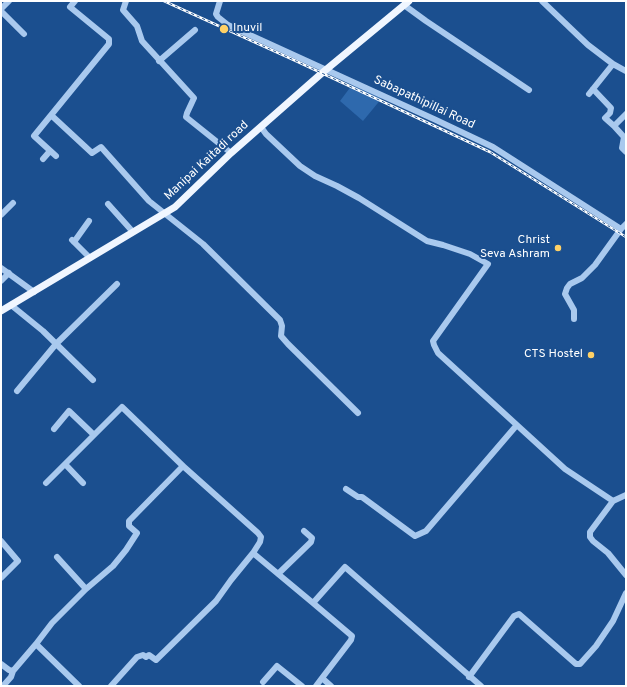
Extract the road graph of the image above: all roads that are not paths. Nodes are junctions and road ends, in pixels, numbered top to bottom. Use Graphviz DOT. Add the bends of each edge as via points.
graph roads {
  1 [pos="9,1"];
  2 [pos="75,1"];
  3 [pos="126,1"];
  4 [pos="220,1"];
  5 [pos="542,1"];
  6 [pos="407,3"];
  7 [pos="2,13"];
  8 [pos="195,30"];
  9 [pos="24,34"];
  10 [pos="159,60"];
  11 [pos="613,64"];
  12 [pos="325,70"];
  13 [pos="626,71"];
  14 [pos="529,90"];
  15 [pos="626,114"];
  16 [pos="51,115"];
  17 [pos="261,126"];
  18 [pos="614,126"];
  19 [pos="625,138"];
  20 [pos="50,151"];
  21 [pos="626,152"];
  22 [pos="231,153"];
  23 [pos="56,156"];
  24 [pos="43,159"];
  25 [pos="13,203"];
  26 [pos="108,204"];
  27 [pos="165,213"];
  28 [pos="1,215"];
  29 [pos="89,220"];
  30 [pos="626,224"];
  31 [pos="621,229"];
  32 [pos="133,232"];
  33 [pos="90,258"];
  34 [pos="1,268"];
  35 [pos="9,273"];
  36 [pos="1,281"];
  37 [pos="117,284"];
  38 [pos="34,292"];
  39 [pos="11,305"];
  40 [pos="1,311"];
  41 [pos="574,319"];
  42 [pos="56,344"];
  43 [pos="93,380"];
  44 [pos="17,391"];
  45 [pos="358,413"];
  46 [pos="516,426"];
  47 [pos="54,429"];
  48 [pos="94,435"];
  49 [pos="65,464"];
  50 [pos="183,466"];
  51 [pos="83,482"];
  52 [pos="46,483"];
  53 [pos="346,489"];
  54 [pos="626,495"];
  55 [pos="613,501"];
  56 [pos="304,531"];
  57 [pos="1,541"];
  58 [pos="253,553"];
  59 [pos="57,558"];
  60 [pos="278,574"];
  61 [pos="626,575"];
  62 [pos="1,578"];
  63 [pos="86,589"];
  64 [pos="626,593"];
  65 [pos="313,603"];
  66 [pos="36,644"];
  67 [pos="1,664"];
  68 [pos="13,671"];
  69 [pos="469,677"];
  70 [pos="322,678"];
  71 [pos="263,682"];
  72 [pos="3,686"];
  73 [pos="79,686"];
  74 [pos="111,686"];
  75 [pos="302,686"];
  76 [pos="316,686"];
  77 [pos="331,686"];
  78 [pos="481,686"];
  1 -- 7 [label="street"];
  2 -- 16 [label="street" via="70,6 109,39 109,44"];
  3 -- 10 [label="street" via="123,10 137,26 142,41"];
  4 -- 12 [label="street, Sabapathipillai Road" via="216,14 228,25"];
  5 -- 11 [label="street" via="588,45"];
  6 -- 12 [label="main road, Manipai Kaitadi road"];
  6 -- 14 [label="street"];
  7 -- 9 [label="street"];
  8 -- 10 [label="street"];
  10 -- 22 [label="street" via="194,98 186,117"];
  11 -- 13 [label="street"];
  11 -- 18 [label="street" via="591,92 611,108 605,118"];
  12 -- 17 [label="main road, Manipai Kaitadi road"];
  12 -- 31 [label="street, Sabapathipillai Road" via="493,147"];
  15 -- 18 [label="street"];
  16 -- 20 [label="street" via="34,136"];
  16 -- 27 [label="street" via="92,153 101,147 149,201"];
  17 -- 22 [label="main road, Manipai Kaitadi road"];
  17 -- 46 [label="street" via="266,134 300,166 315,176 359,198 427,241 470,254 488,264 433,341 438,353"];
  18 -- 19 [label="street"];
  19 -- 21 [label="street" via="622,148"];
  20 -- 23 [label="street"];
  20 -- 24 [label="street"];
  22 -- 27 [label="main road, Manipai Kaitadi road" via="175,207"];
  25 -- 28 [label="street"];
  26 -- 32 [label="street"];
  27 -- 32 [label="main road, Manipai Kaitadi road"];
  27 -- 45 [label="street" via="203,244 280,320 281,336"];
  29 -- 33 [label="street" via="73,241"];
  30 -- 31 [label="street"];
  31 -- 41 [label="street" via="595,265 567,288 565,294 574,310"];
  32 -- 33 [label="main road, Manipai Kaitadi road"];
  33 -- 38 [label="main road, Manipai Kaitadi road"];
  34 -- 35 [label="street"];
  35 -- 36 [label="street"];
  35 -- 38 [label="street"];
  37 -- 42 [label="street"];
  38 -- 39 [label="main road, Manipai Kaitadi road"];
  39 -- 40 [label="main road, Manipai Kaitadi road"];
  39 -- 42 [label="street"];
  42 -- 43 [label="street"];
  42 -- 44 [label="street"];
  46 -- 53 [label="street" via="426,531 415,536 362,497"];
  46 -- 55 [label="street" via="564,469"];
  47 -- 48 [label="street" via="69,411"];
  48 -- 49 [label="street"];
  48 -- 50 [label="street" via="122,407"];
  49 -- 51 [label="street"];
  49 -- 52 [label="street"];
  50 -- 58 [label="street" via="258,533 261,538"];
  50 -- 63 [label="street" via="129,521 129,526 137,533 113,566"];
  54 -- 55 [label="street"];
  55 -- 61 [label="street" via="590,532 590,537 608,552"];
  56 -- 60 [label="street" via="312,538 311,542"];
  57 -- 62 [label="street" via="18,561"];
  58 -- 60 [label="street"];
  58 -- 74 [label="street" via="216,601 156,660 149,654 146,657 137,657"];
  59 -- 63 [label="street"];
  60 -- 65 [label="street"];
  63 -- 66 [label="street" via="52,623"];
  64 -- 69 [label="street" via="613,621 580,664 576,664 519,614 514,616"];
  65 -- 69 [label="street" via="345,567"];
  65 -- 70 [label="street" via="352,636"];
  66 -- 68 [label="street"];
  66 -- 73 [label="street"];
  67 -- 68 [label="street"];
  68 -- 72 [label="street"];
  69 -- 78 [label="street"];
  70 -- 76 [label="street"];
  70 -- 77 [label="street"];
  71 -- 75 [label="street" via="277,666"];
}
